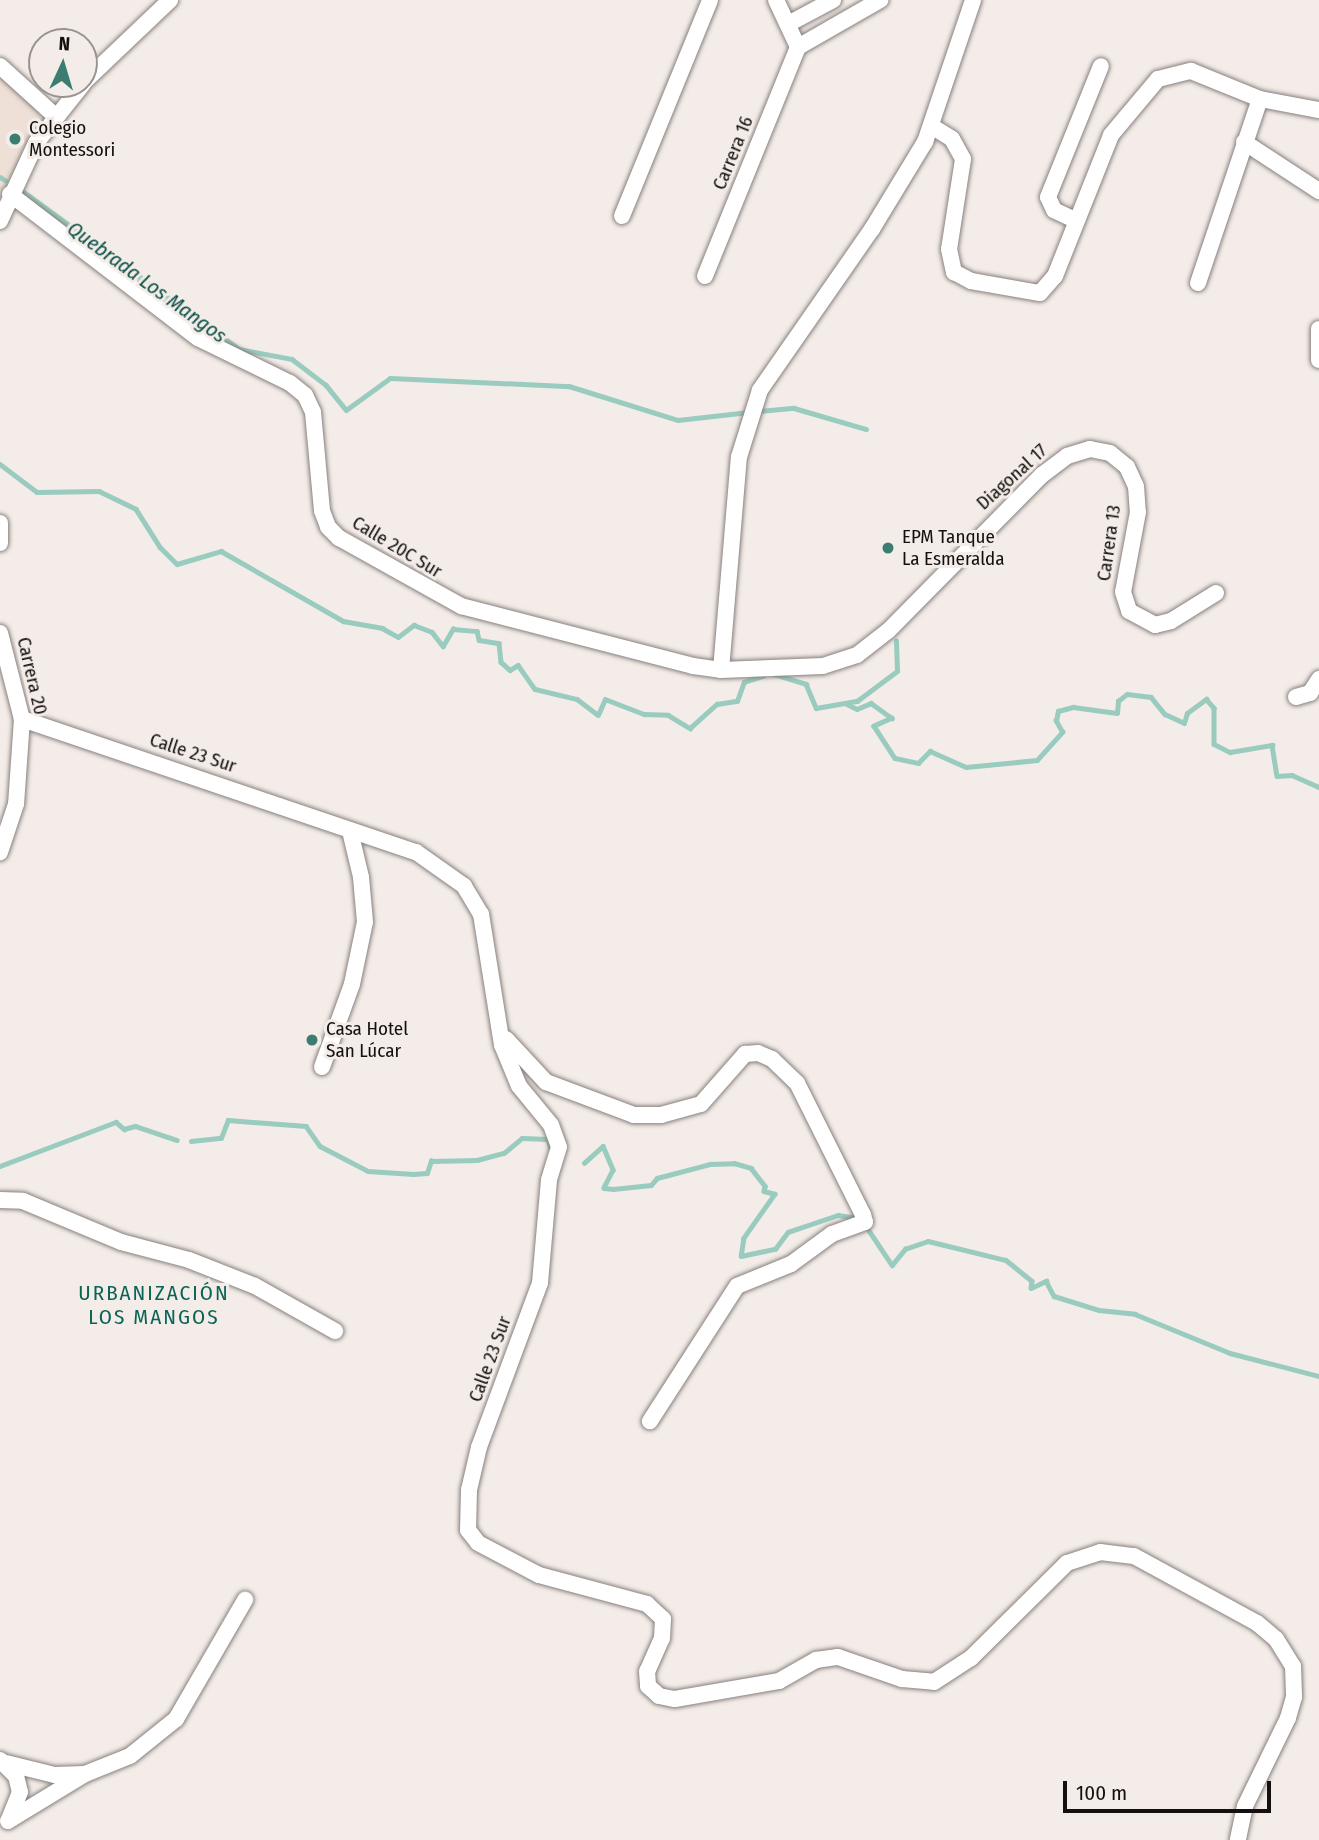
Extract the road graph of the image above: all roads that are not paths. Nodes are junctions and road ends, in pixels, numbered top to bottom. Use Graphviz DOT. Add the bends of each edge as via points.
graph roads {
  1 [pos="170,0"];
  2 [pos="710,0"];
  3 [pos="776,0"];
  4 [pos="833,0"];
  5 [pos="880,0"];
  6 [pos="973,0"];
  7 [pos="790,23"];
  8 [pos="798,47"];
  9 [pos="0,66"];
  10 [pos="1101,66"];
  11 [pos="98,69"];
  12 [pos="69,98"];
  13 [pos="1260,99"];
  14 [pos="1319,110"];
  15 [pos="54,115"];
  16 [pos="933,127"];
  17 [pos="1244,142"];
  18 [pos="1319,191"];
  19 [pos="10,194"];
  20 [pos="622,216"];
  21 [pos="1076,220"];
  22 [pos="0,221"];
  23 [pos="705,276"];
  24 [pos="1198,283"];
  25 [pos="1319,329"];
  26 [pos="1319,360"];
  27 [pos="1090,449"];
  28 [pos="0,523"];
  29 [pos="0,543"];
  30 [pos="1216,593"];
  31 [pos="0,633"];
  32 [pos="721,670"];
  33 [pos="1319,679"];
  34 [pos="1296,697"];
  35 [pos="22,719"];
  36 [pos="350,831"];
  37 [pos="0,852"];
  38 [pos="499,1028"];
  39 [pos="322,1067"];
  40 [pos="0,1200"];
  41 [pos="335,1331"];
  42 [pos="650,1421"];
  43 [pos="245,1600"];
  44 [pos="3,1762"];
  45 [pos="85,1774"];
  46 [pos="4,1824"];
  47 [pos="1238,1840"];
  1 -- 11 [label="street"];
  2 -- 20 [label="street"];
  3 -- 7 [label="street"];
  4 -- 7 [label="street"];
  5 -- 8 [label="street"];
  6 -- 16 [label="street"];
  7 -- 8 [label="street"];
  8 -- 23 [label="street, Carrera 16"];
  9 -- 15 [label="street"];
  10 -- 21 [label="street" via="1048,197 1054,210"];
  12 -- 15 [label="street"];
  13 -- 14 [label="street"];
  13 -- 17 [label="street"];
  13 -- 21 [label="street" via="1191,71 1158,79 1111,135"];
  15 -- 19 [label="street"];
  16 -- 21 [label="street" via="952,139 963,159 949,248 954,272 971,281 1040,293 1055,276"];
  16 -- 32 [label="street" via="872,229 760,390 739,457"];
  17 -- 18 [label="street"];
  17 -- 24 [label="street"];
  19 -- 22 [label="street"];
  19 -- 32 [label="street, Calle 20C Sur" via="198,338 290,383 304,395 313,412 320,454 322,511 339,538 461,606 624,651"];
  25 -- 26 [label="street"];
  27 -- 30 [label="street, Carrera 13" via="1119,460 1136,486 1138,512 1123,592 1129,611 1155,625 1171,621"];
  27 -- 32 [label="street, Diagonal 17" via="1067,456 1042,475 888,631 857,655 823,666"];
  28 -- 29 [label="street"];
  31 -- 35 [label="street, Carrera 20"];
  33 -- 34 [label="street" via="1310,693"];
  35 -- 36 [label="street, Calle 23 Sur"];
  35 -- 37 [label="street, Carrera 20" via="16,804"];
  36 -- 38 [label="street, Calle 23 Sur" via="416,852 464,886 481,915"];
  36 -- 39 [label="street" via="365,922 352,984"];
  38 -- 42 [label="street" via="530,1069 547,1082 634,1115 661,1115 701,1104 745,1054 772,1059 797,1083 863,1214 865,1222 832,1234 791,1264 737,1286"];
  38 -- 47 [label="street, Calle 23 Sur" via="519,1086 551,1125 559,1147 549,1180 540,1283 479,1447 469,1490 468,1530 500,1558 540,1575 647,1604 663,1619 662,1638 647,1671 648,1685 659,1696 674,1699 779,1681 816,1660 838,1657 902,1679 934,1682 971,1658 1067,1563 1100,1552 1134,1556 1257,1623 1276,1639 1293,1666 1294,1697 1288,1718 1245,1807"];
  40 -- 41 [label="street" via="23,1200 121,1242 189,1260 255,1286"];
  43 -- 45 [label="street" via="176,1719 130,1756"];
  44 -- 45 [label="street" via="54,1775"];
  44 -- 46 [label="street" via="16,1776 20,1792"];
  45 -- 46 [label="street"];
}
